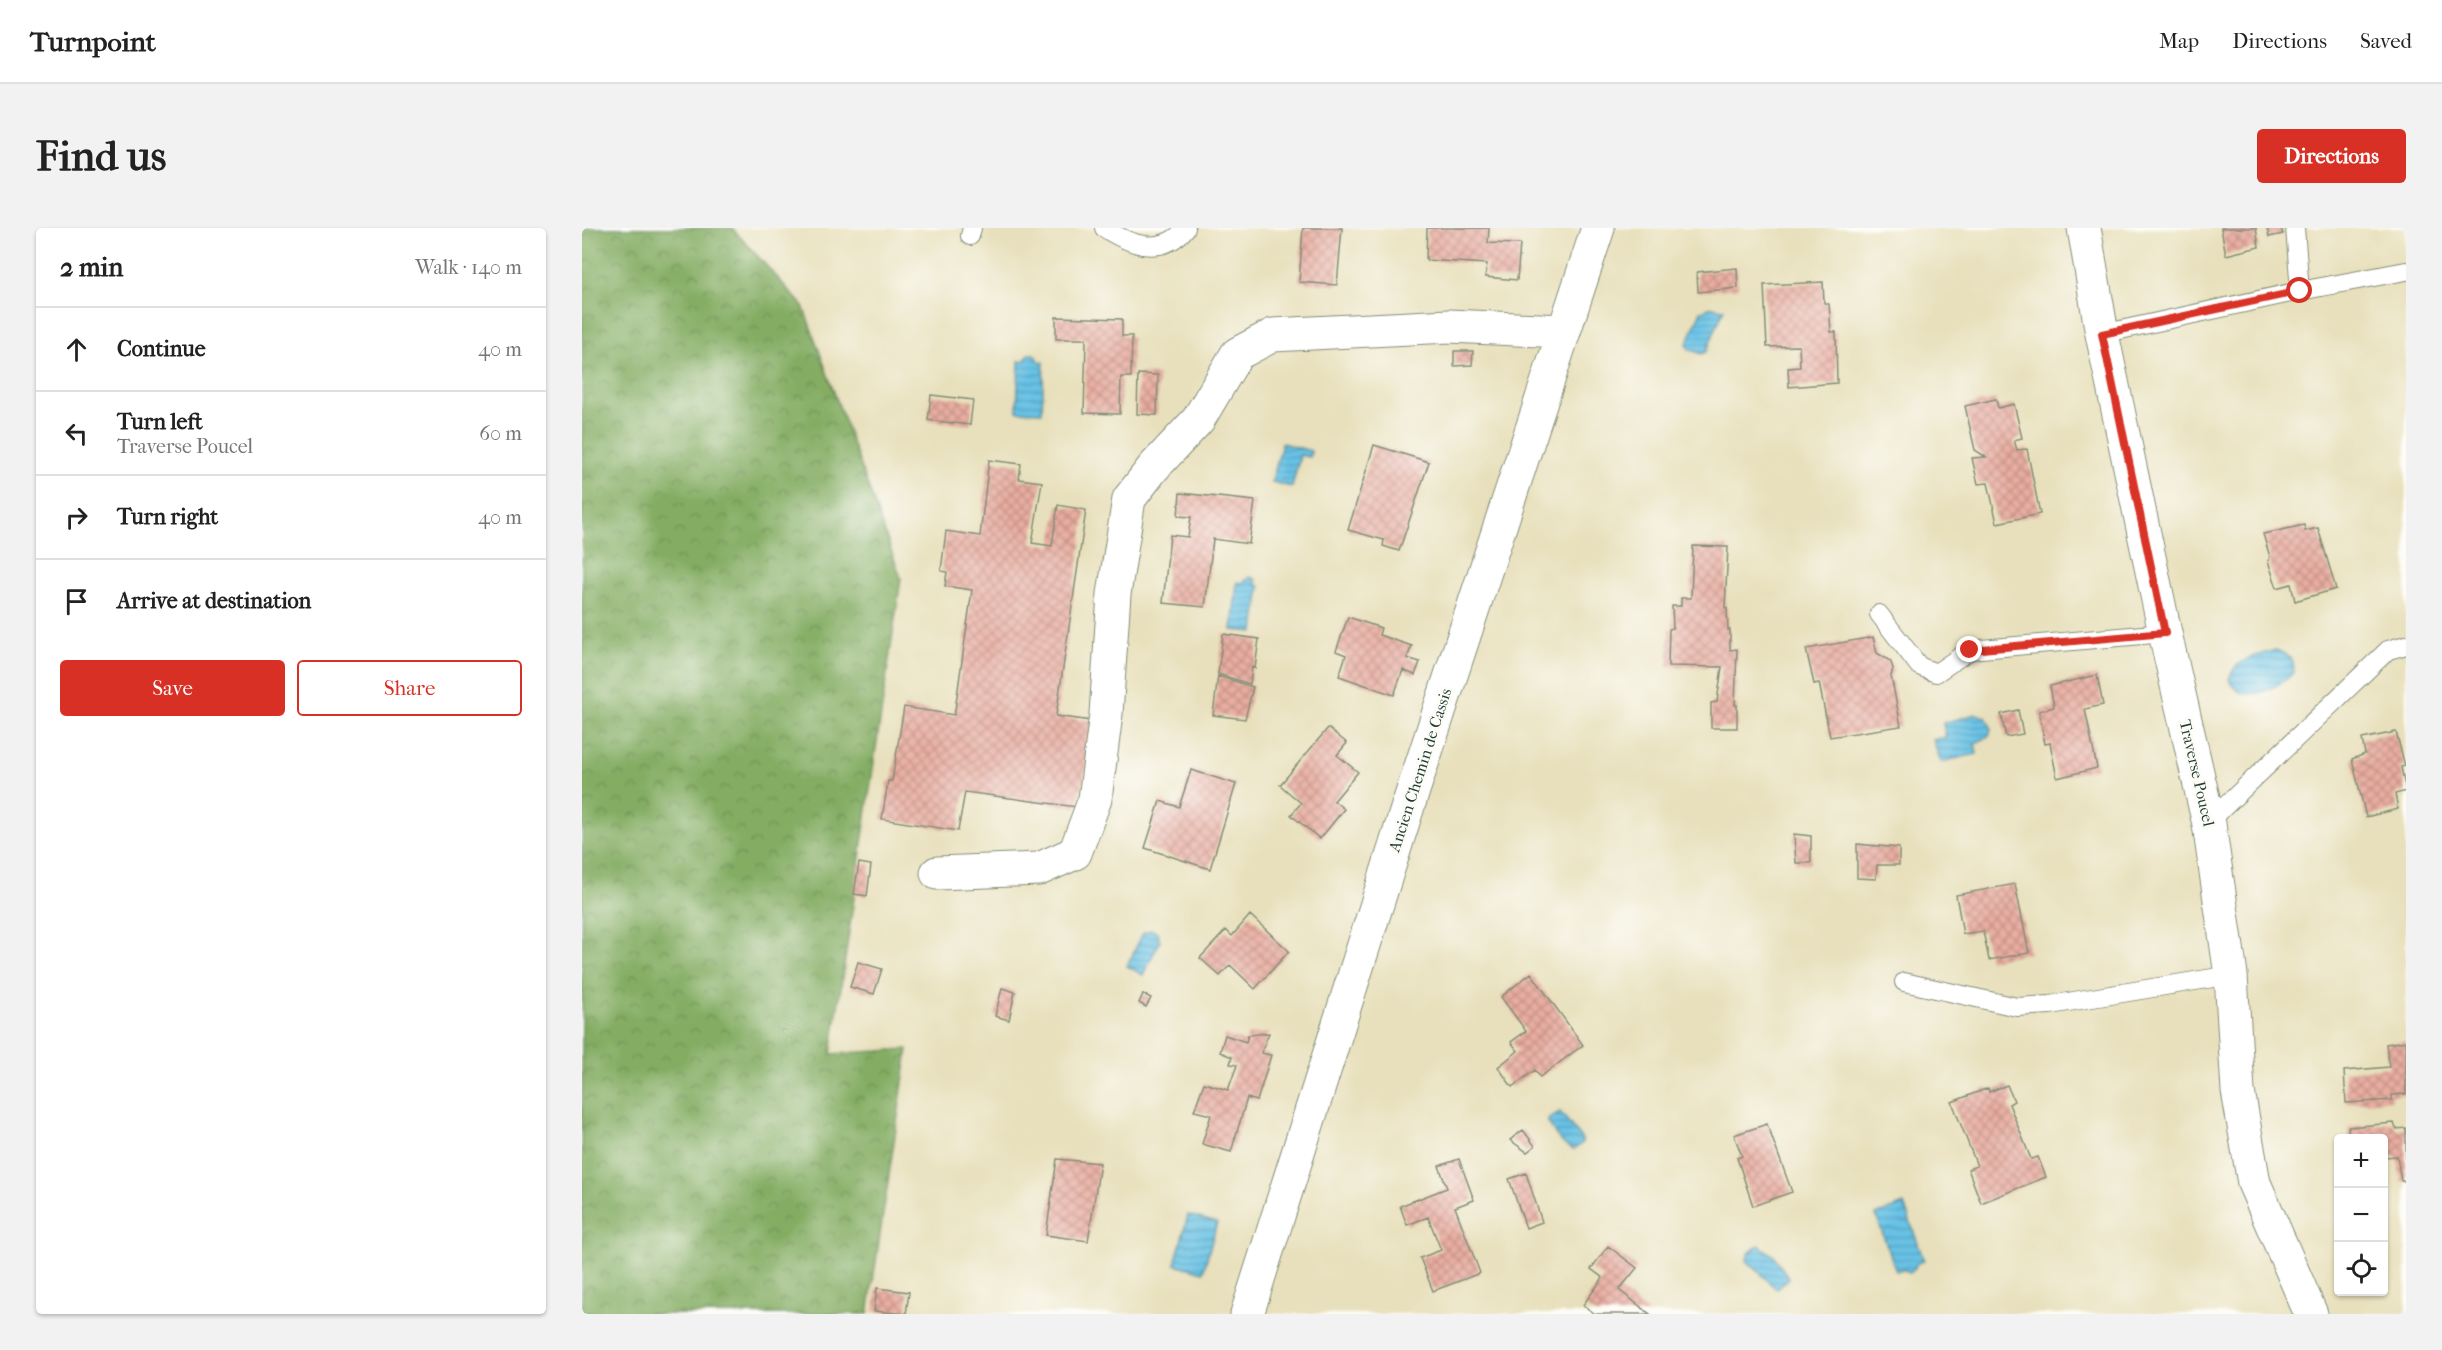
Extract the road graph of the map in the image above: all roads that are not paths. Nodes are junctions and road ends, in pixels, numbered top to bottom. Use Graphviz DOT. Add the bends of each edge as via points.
graph roads {
  1 [pos="1104,228"];
  2 [pos="1186,228"];
  3 [pos="1598,228"];
  4 [pos="2084,228"];
  5 [pos="2295,228"];
  6 [pos="2406,270"];
  7 [pos="2300,291"];
  8 [pos="1564,331"];
  9 [pos="2102,334"];
  10 [pos="1879,614"];
  11 [pos="2165,633"];
  12 [pos="2406,645"];
  13 [pos="2209,824"];
  14 [pos="937,873"];
  15 [pos="2231,975"];
  16 [pos="1904,982"];
  17 [pos="1247,1314"];
  18 [pos="2311,1314"];
  1 -- 2 [label="lane" via="1126,242 1155,246 1180,236"];
  3 -- 8 [label="street, Ancien Chemin de Cassis"];
  4 -- 9 [label="street, Traverse Poucel"];
  5 -- 7 [label="lane"];
  6 -- 7 [label="lane"];
  7 -- 9 [label="lane"];
  8 -- 14 [label="street" via="1449,326 1273,335 1237,354 1198,420 1129,499 1114,594 1106,714 1095,799 1076,853 1039,869"];
  8 -- 17 [label="street, Ancien Chemin de Cassis" via="1412,792"];
  9 -- 11 [label="street, Traverse Poucel"];
  10 -- 11 [label="lane" via="1919,666 1936,673 1970,650"];
  11 -- 13 [label="street, Traverse Poucel"];
  12 -- 13 [label="lane" via="2388,650"];
  13 -- 15 [label="street, Traverse Poucel"];
  15 -- 16 [label="lane" via="2017,1007"];
  15 -- 18 [label="street, Traverse Poucel" via="2238,1091 2254,1183"];
}
